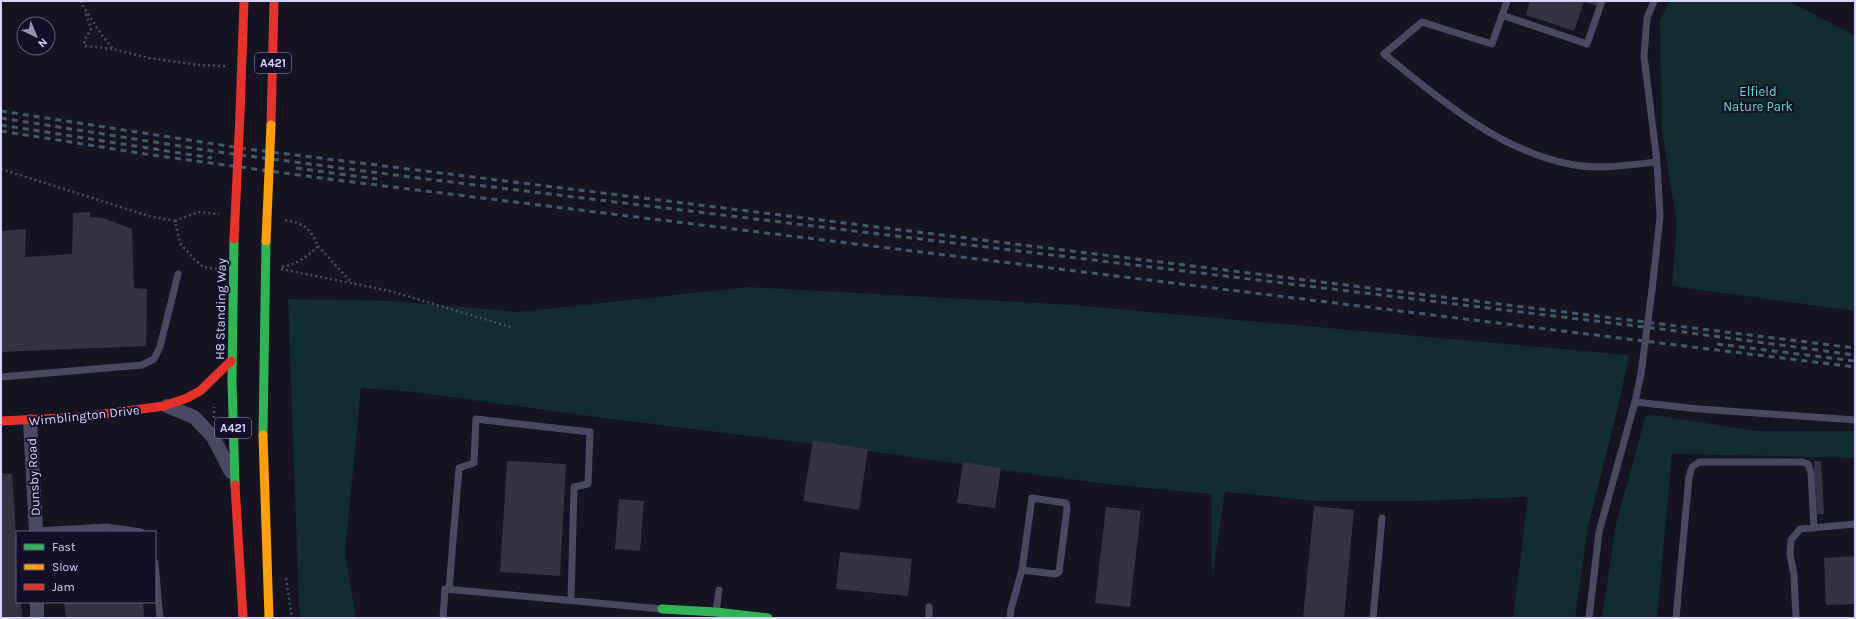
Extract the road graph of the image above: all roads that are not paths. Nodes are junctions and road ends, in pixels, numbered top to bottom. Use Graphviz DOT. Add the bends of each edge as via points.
graph roads {
  1 [pos="244,1"];
  2 [pos="274,1"];
  3 [pos="1507,1"];
  4 [pos="1602,1"];
  5 [pos="1654,1"];
  6 [pos="1502,15"];
  7 [pos="1657,162"];
  8 [pos="178,274"];
  9 [pos="231,361"];
  10 [pos="1,377"];
  11 [pos="1635,402"];
  12 [pos="167,406"];
  13 [pos="1855,420"];
  14 [pos="1,421"];
  15 [pos="30,421"];
  16 [pos="235,482"];
  17 [pos="1382,518"];
  18 [pos="1855,524"];
  19 [pos="1814,527"];
  20 [pos="36,531"];
  21 [pos="134,531"];
  22 [pos="1022,570"];
  23 [pos="156,574"];
  24 [pos="449,589"];
  25 [pos="719,590"];
  26 [pos="570,600"];
  27 [pos="36,603"];
  28 [pos="929,607"];
  29 [pos="662,609"];
  30 [pos="716,612"];
  31 [pos="732,616"];
  32 [pos="37,618"];
  33 [pos="160,618"];
  34 [pos="243,618"];
  35 [pos="269,618"];
  36 [pos="443,618"];
  37 [pos="768,618"];
  38 [pos="929,618"];
  39 [pos="1010,618"];
  40 [pos="1373,618"];
  41 [pos="1589,618"];
  42 [pos="1676,618"];
  43 [pos="1796,618"];
  1 -- 9 [label="main road, H8 Standing Way / A421, bridge"];
  2 -- 35 [label="main road, A421, bridge" via="262,363 264,534"];
  3 -- 6 [label="lane"];
  4 -- 6 [label="lane" via="1588,44"];
  5 -- 7 [label="lane" via="1647,18 1644,56"];
  6 -- 7 [label="lane" via="1492,44 1422,22 1384,54 1478,127 1536,155 1570,164 1608,167"];
  7 -- 11 [label="lane, bridge" via="1660,217 1648,333"];
  8 -- 10 [label="lane" via="160,347 154,359 142,365"];
  9 -- 12 [label="main road, Wimblington Drive" via="196,393"];
  9 -- 16 [label="main road, H8 Standing Way / A421"];
  11 -- 13 [label="lane"];
  11 -- 41 [label="lane" via="1599,532"];
  12 -- 15 [label="main road, Wimblington Drive" via="107,415"];
  12 -- 16 [label="street" via="194,417 213,436"];
  14 -- 15 [label="main road, Wimblington Drive"];
  15 -- 20 [label="street, Dunsby Road"];
  16 -- 34 [label="main road, H8 Standing Way / A421" via="236,543"];
  17 -- 40 [label="lane"];
  18 -- 19 [label="lane"];
  19 -- 42 [label="lane" via="1811,473 1808,464 1699,462 1692,467 1689,477"];
  19 -- 43 [label="lane" via="1800,529 1791,540"];
  20 -- 21 [label="lane" via="106,527"];
  22 -- 22 [label="lane" via="1032,498 1066,503 1059,572 1055,574"];
  22 -- 39 [label="lane"];
  23 -- 33 [label="lane"];
  24 -- 26 [label="lane"];
  24 -- 26 [label="lane" via="459,468 474,463 476,419 590,432 588,484 574,487"];
  24 -- 36 [label="lane" via="445,589"];
  25 -- 30 [label="lane"];
  26 -- 29 [label="lane"];
  27 -- 32 [label="street"];
  28 -- 38 [label="lane"];
  29 -- 30 [label="main road"];
  30 -- 31 [label="main road"];
  31 -- 37 [label="main road"];
}
